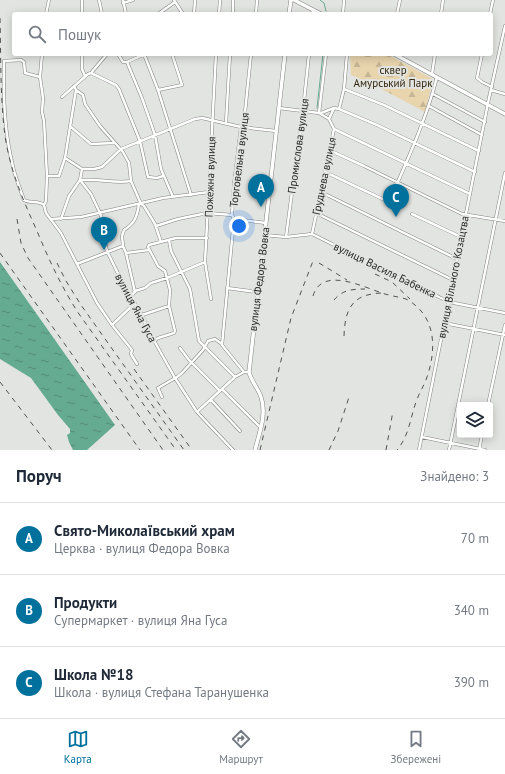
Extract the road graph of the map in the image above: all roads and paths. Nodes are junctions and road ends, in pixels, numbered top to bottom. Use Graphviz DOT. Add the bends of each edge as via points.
graph roads {
  1 [pos="49,0"];
  2 [pos="82,0"];
  3 [pos="99,0"];
  4 [pos="133,0"];
  5 [pos="195,0"];
  6 [pos="220,0"];
  7 [pos="233,0"];
  8 [pos="257,0"];
  9 [pos="292,0"];
  10 [pos="344,0"];
  11 [pos="400,0"];
  12 [pos="443,0"];
  13 [pos="493,0"];
  14 [pos="175,1"];
  15 [pos="123,2"];
  16 [pos="46,12"];
  17 [pos="82,12"];
  18 [pos="102,12"];
  19 [pos="126,12"];
  20 [pos="161,12"];
  21 [pos="182,12"];
  22 [pos="194,12"];
  23 [pos="219,12"];
  24 [pos="232,12"];
  25 [pos="256,12"];
  26 [pos="289,12"];
  27 [pos="312,12"];
  28 [pos="343,12"];
  29 [pos="397,12"];
  30 [pos="441,12"];
  31 [pos="490,12"];
  32 [pos="505,26"];
  33 [pos="42,56"];
  34 [pos="82,56"];
  35 [pos="105,56"];
  36 [pos="119,56"];
  37 [pos="140,56"];
  38 [pos="146,56"];
  39 [pos="173,56"];
  40 [pos="216,56"];
  41 [pos="230,56"];
  42 [pos="251,56"];
  43 [pos="285,56"];
  44 [pos="308,56"];
  45 [pos="326,56"];
  46 [pos="347,56"];
  47 [pos="398,56"];
  48 [pos="435,56"];
  49 [pos="482,56"];
  50 [pos="127,62"];
  51 [pos="91,73"];
  52 [pos="432,74"];
  53 [pos="85,76"];
  54 [pos="40,77"];
  55 [pos="437,77"];
  56 [pos="74,86"];
  57 [pos="492,87"];
  58 [pos="344,89"];
  59 [pos="76,90"];
  60 [pos="158,90"];
  61 [pos="491,90"];
  62 [pos="433,94"];
  63 [pos="505,94"];
  64 [pos="62,97"];
  65 [pos="488,104"];
  66 [pos="429,106"];
  67 [pos="278,108"];
  68 [pos="334,108"];
  69 [pos="339,109"];
  70 [pos="303,110"];
  71 [pos="320,113"];
  72 [pos="505,114"];
  73 [pos="329,119"];
  74 [pos="212,120"];
  75 [pos="485,122"];
  76 [pos="226,123"];
  77 [pos="422,123"];
  78 [pos="71,127"];
  79 [pos="241,127"];
  80 [pos="171,129"];
  81 [pos="334,129"];
  82 [pos="276,131"];
  83 [pos="155,135"];
  84 [pos="482,135"];
  85 [pos="140,141"];
  86 [pos="115,143"];
  87 [pos="414,143"];
  88 [pos="121,149"];
  89 [pos="329,150"];
  90 [pos="479,151"];
  91 [pos="65,158"];
  92 [pos="406,163"];
  93 [pos="82,170"];
  94 [pos="325,172"];
  95 [pos="475,172"];
  96 [pos="505,173"];
  97 [pos="47,176"];
  98 [pos="163,176"];
  99 [pos="80,180"];
  100 [pos="132,181"];
  101 [pos="398,182"];
  102 [pos="209,192"];
  103 [pos="321,192"];
  104 [pos="470,194"];
  105 [pos="192,195"];
  106 [pos="173,197"];
  107 [pos="140,204"];
  108 [pos="44,205"];
  109 [pos="209,212"];
  110 [pos="100,213"];
  111 [pos="316,213"];
  112 [pos="232,214"];
  113 [pos="412,214"];
  114 [pos="466,214"];
  115 [pos="51,219"];
  116 [pos="60,219"];
  117 [pos="234,219"];
  118 [pos="496,220"];
  119 [pos="505,221"];
  120 [pos="266,223"];
  121 [pos="156,226"];
  122 [pos="312,234"];
  123 [pos="264,235"];
  124 [pos="286,237"];
  125 [pos="461,237"];
  126 [pos="207,238"];
  127 [pos="169,240"];
  128 [pos="161,242"];
  129 [pos="123,246"];
  130 [pos="149,250"];
  131 [pos="107,252"];
  132 [pos="126,253"];
  133 [pos="457,259"];
  134 [pos="205,262"];
  135 [pos="77,264"];
  136 [pos="182,272"];
  137 [pos="167,278"];
  138 [pos="453,280"];
  139 [pos="227,288"];
  140 [pos="135,292"];
  141 [pos="257,292"];
  142 [pos="131,297"];
  143 [pos="211,299"];
  144 [pos="449,302"];
  145 [pos="135,303"];
  146 [pos="169,306"];
  147 [pos="478,308"];
  148 [pos="505,313"];
  149 [pos="142,315"];
  150 [pos="444,323"];
  151 [pos="112,325"];
  152 [pos="505,325"];
  153 [pos="474,328"];
  154 [pos="504,335"];
  155 [pos="154,341"];
  156 [pos="222,344"];
  157 [pos="204,347"];
  158 [pos="180,348"];
  159 [pos="192,363"];
  160 [pos="137,364"];
  161 [pos="244,372"];
  162 [pos="249,372"];
  163 [pos="235,377"];
  164 [pos="175,378"];
  165 [pos="221,390"];
  166 [pos="162,396"];
  167 [pos="211,400"];
  168 [pos="489,402"];
  169 [pos="197,412"];
  170 [pos="261,428"];
  171 [pos="240,431"];
  172 [pos="422,437"];
  173 [pos="481,438"];
  174 [pos="451,442"];
  175 [pos="479,449"];
  176 [pos="233,450"];
  177 [pos="255,450"];
  178 [pos="419,450"];
  179 [pos="449,450"];
  180 [pos="485,450"];
  1 -- 16 [label="street"];
  2 -- 17 [label="street"];
  3 -- 18 [label="street"];
  4 -- 15 [label="street"];
  5 -- 22 [label="street"];
  6 -- 23 [label="street"];
  7 -- 24 [label="street"];
  8 -- 25 [label="street"];
  9 -- 26 [label="street"];
  9 -- 27 [label="street"];
  10 -- 28 [label="street"];
  11 -- 29 [label="street"];
  12 -- 30 [label="street"];
  13 -- 31 [label="street"];
  14 -- 20 [label="street"];
  14 -- 21 [label="street"];
  15 -- 19 [label="street"];
  32 -- 57 [label="street, вулиця Вільного Козацтва"];
  33 -- 54 [label="street"];
  34 -- 53 [label="street"];
  35 -- 51 [label="street"];
  36 -- 50 [label="street" via="123,62"];
  37 -- 50 [label="street"];
  38 -- 60 [label="street"];
  39 -- 60 [label="street" via="182,85"];
  40 -- 74 [label="street, Пожежна вулиця"];
  41 -- 76 [label="street"];
  42 -- 79 [label="street, Торговельна вулиця" via="244,122"];
  43 -- 67 [label="street, вулиця Федора Вовка"];
  44 -- 70 [label="street, Промислова вулиця"];
  45 -- 71 [label="street"];
  46 -- 58 [label="street"];
  47 -- 52 [label="street"];
  48 -- 52 [label="street"];
  49 -- 57 [label="street" via="477,78"];
  50 -- 83 [label="street"];
  51 -- 53 [label="street"];
  51 -- 85 [label="street" via="119,89"];
  52 -- 55 [label="street"];
  53 -- 56 [label="street"];
  54 -- 97 [label="street"];
  54 -- 108 [label="street" via="25,73 24,62 21,60 4,61 6,122 12,163 24,200"];
  55 -- 62 [label="street"];
  55 -- 65 [label="street"];
  56 -- 59 [label="street"];
  56 -- 64 [label="street"];
  57 -- 61 [label="street, вулиця Вільного Козацтва"];
  58 -- 69 [label="street"];
  58 -- 77 [label="street"];
  59 -- 78 [label="street"];
  59 -- 86 [label="street" via="83,95 85,104"];
  60 -- 80 [label="street"];
  61 -- 63 [label="street"];
  61 -- 65 [label="street, вулиця Вільного Козацтва"];
  62 -- 66 [label="street"];
  62 -- 75 [label="street"];
  65 -- 72 [label="street"];
  65 -- 75 [label="street, вулиця Вільного Козацтва"];
  66 -- 77 [label="street"];
  66 -- 84 [label="street"];
  67 -- 70 [label="street"];
  67 -- 82 [label="street, вулиця Федора Вовка"];
  68 -- 69 [label="street"];
  68 -- 71 [label="street"];
  68 -- 73 [label="street"];
  69 -- 87 [label="street"];
  70 -- 71 [label="street"];
  70 -- 124 [label="street, Промислова вулиця"];
  71 -- 73 [label="street"];
  73 -- 81 [label="street, Груднева вулиця"];
  74 -- 76 [label="street"];
  74 -- 80 [label="street" via="195,119"];
  74 -- 102 [label="street, Пожежна вулиця"];
  75 -- 84 [label="street, вулиця Вільного Козацтва"];
  76 -- 79 [label="street"];
  77 -- 87 [label="street"];
  77 -- 90 [label="street"];
  78 -- 86 [label="street" via="91,144"];
  78 -- 91 [label="street"];
  79 -- 82 [label="street"];
  79 -- 112 [label="street, Торговельна вулиця"];
  80 -- 83 [label="street"];
  80 -- 105 [label="street"];
  81 -- 89 [label="street, Груднева вулиця"];
  81 -- 92 [label="street"];
  82 -- 120 [label="street, вулиця Федора Вовка"];
  83 -- 85 [label="street"];
  83 -- 98 [label="street"];
  84 -- 90 [label="street, вулиця Вільного Козацтва"];
  85 -- 88 [label="street"];
  85 -- 98 [label="street" via="148,177"];
  86 -- 88 [label="street"];
  87 -- 92 [label="street"];
  87 -- 95 [label="street"];
  88 -- 93 [label="street" via="102,167"];
  88 -- 100 [label="street" via="129,163"];
  89 -- 94 [label="street, Груднева вулиця"];
  89 -- 101 [label="street"];
  90 -- 95 [label="street, вулиця Вільного Козацтва"];
  91 -- 93 [label="street"];
  91 -- 97 [label="street" via="59,176"];
  92 -- 101 [label="street"];
  92 -- 104 [label="street"];
  93 -- 99 [label="street"];
  94 -- 101 [label="street" via="389,202"];
  94 -- 103 [label="street, Груднева вулиця"];
  95 -- 104 [label="street, вулиця Вільного Козацтва"];
  96 -- 118 [label="street"];
  97 -- 108 [label="street"];
  98 -- 106 [label="street"];
  99 -- 100 [label="street" via="120,183"];
  99 -- 110 [label="street, вулиця Яна Гуса" via="91,194"];
  99 -- 116 [label="street" via="67,200"];
  100 -- 107 [label="street"];
  101 -- 114 [label="street"];
  102 -- 105 [label="street"];
  102 -- 109 [label="street, Пожежна вулиця"];
  103 -- 111 [label="street, Груднева вулиця"];
  103 -- 133 [label="street"];
  104 -- 114 [label="street, вулиця Вільного Козацтва"];
  105 -- 106 [label="street"];
  106 -- 107 [label="street"];
  107 -- 110 [label="street"];
  107 -- 121 [label="street" via="144,206"];
  107 -- 129 [label="street" via="132,225 124,230"];
  108 -- 115 [label="street"];
  109 -- 112 [label="street"];
  109 -- 121 [label="street"];
  109 -- 126 [label="street, Пожежна вулиця"];
  110 -- 116 [label="street"];
  110 -- 131 [label="street, вулиця Яна Гуса"];
  111 -- 122 [label="street, Груднева вулиця"];
  111 -- 138 [label="street"];
  112 -- 117 [label="street, Торговельна вулиця"];
  113 -- 125 [label="street"];
  114 -- 118 [label="street"];
  114 -- 125 [label="street, вулиця Вільного Козацтва"];
  115 -- 116 [label="street"];
  115 -- 135 [label="street"];
  117 -- 120 [label="street"];
  117 -- 139 [label="street, Торговельна вулиця"];
  118 -- 119 [label="street"];
  118 -- 147 [label="street"];
  120 -- 123 [label="street, вулиця Федора Вовка"];
  121 -- 128 [label="street"];
  122 -- 124 [label="street"];
  122 -- 144 [label="street, вулиця Василя Бабенка"];
  123 -- 124 [label="street"];
  123 -- 141 [label="street, вулиця Федора Вовка"];
  125 -- 133 [label="street, вулиця Вільного Козацтва"];
  126 -- 127 [label="street"];
  126 -- 134 [label="street, Пожежна вулиця"];
  127 -- 128 [label="street"];
  127 -- 136 [label="street" via="171,251"];
  128 -- 130 [label="street" via="149,244"];
  129 -- 131 [label="street"];
  129 -- 132 [label="street"];
  130 -- 132 [label="street"];
  130 -- 137 [label="street" via="158,266 165,270"];
  131 -- 135 [label="street"];
  131 -- 142 [label="street, вулиця Яна Гуса"];
  132 -- 140 [label="street"];
  133 -- 138 [label="street, вулиця Вільного Козацтва"];
  134 -- 136 [label="street"];
  134 -- 143 [label="street, Пожежна вулиця"];
  135 -- 151 [label="street" via="97,303"];
  136 -- 137 [label="street"];
  136 -- 157 [label="street" via="190,289 199,341"];
  137 -- 140 [label="street"];
  137 -- 146 [label="street" via="170,290"];
  138 -- 144 [label="street, вулиця Вільного Козацтва"];
  139 -- 141 [label="street"];
  139 -- 156 [label="street, Торговельна вулиця"];
  140 -- 142 [label="street"];
  141 -- 162 [label="street, вулиця Федора Вовка"];
  142 -- 145 [label="street, вулиця Яна Гуса"];
  144 -- 147 [label="street, вулиця Василя Бабенка"];
  144 -- 150 [label="street, вулиця Вільного Козацтва"];
  145 -- 149 [label="street, вулиця Яна Гуса"];
  145 -- 151 [label="street"];
  146 -- 149 [label="street"];
  146 -- 155 [label="street" via="175,332"];
  147 -- 148 [label="street, вулиця Василя Бабенка"];
  147 -- 153 [label="street"];
  149 -- 155 [label="street, вулиця Яна Гуса"];
  150 -- 153 [label="street"];
  150 -- 172 [label="street, вулиця Вільного Козацтва"];
  151 -- 160 [label="street" via="132,350 131,354"];
  152 -- 154 [label="street"];
  153 -- 154 [label="street"];
  153 -- 174 [label="street"];
  154 -- 168 [label="street"];
  155 -- 164 [label="street, вулиця Яна Гуса"];
  156 -- 157 [label="street" via="212,339"];
  156 -- 161 [label="street"];
  157 -- 159 [label="street"];
  157 -- 163 [label="street"];
  158 -- 159 [label="street"];
  159 -- 164 [label="street"];
  159 -- 165 [label="street"];
  161 -- 162 [label="street"];
  161 -- 163 [label="street"];
  162 -- 170 [label="street" via="263,406"];
  163 -- 165 [label="street"];
  164 -- 166 [label="street" via="158,388"];
  164 -- 169 [label="street, вулиця Яна Гуса"];
  165 -- 167 [label="street"];
  165 -- 170 [label="street"];
  167 -- 169 [label="street"];
  167 -- 171 [label="street"];
  169 -- 176 [label="street, вулиця Яна Гуса"];
  170 -- 177 [label="street"];
  172 -- 174 [label="street"];
  172 -- 178 [label="street, вулиця Вільного Козацтва"];
  173 -- 175 [label="street"];
  174 -- 175 [label="street"];
  174 -- 179 [label="street"];
  175 -- 180 [label="street"];
}
